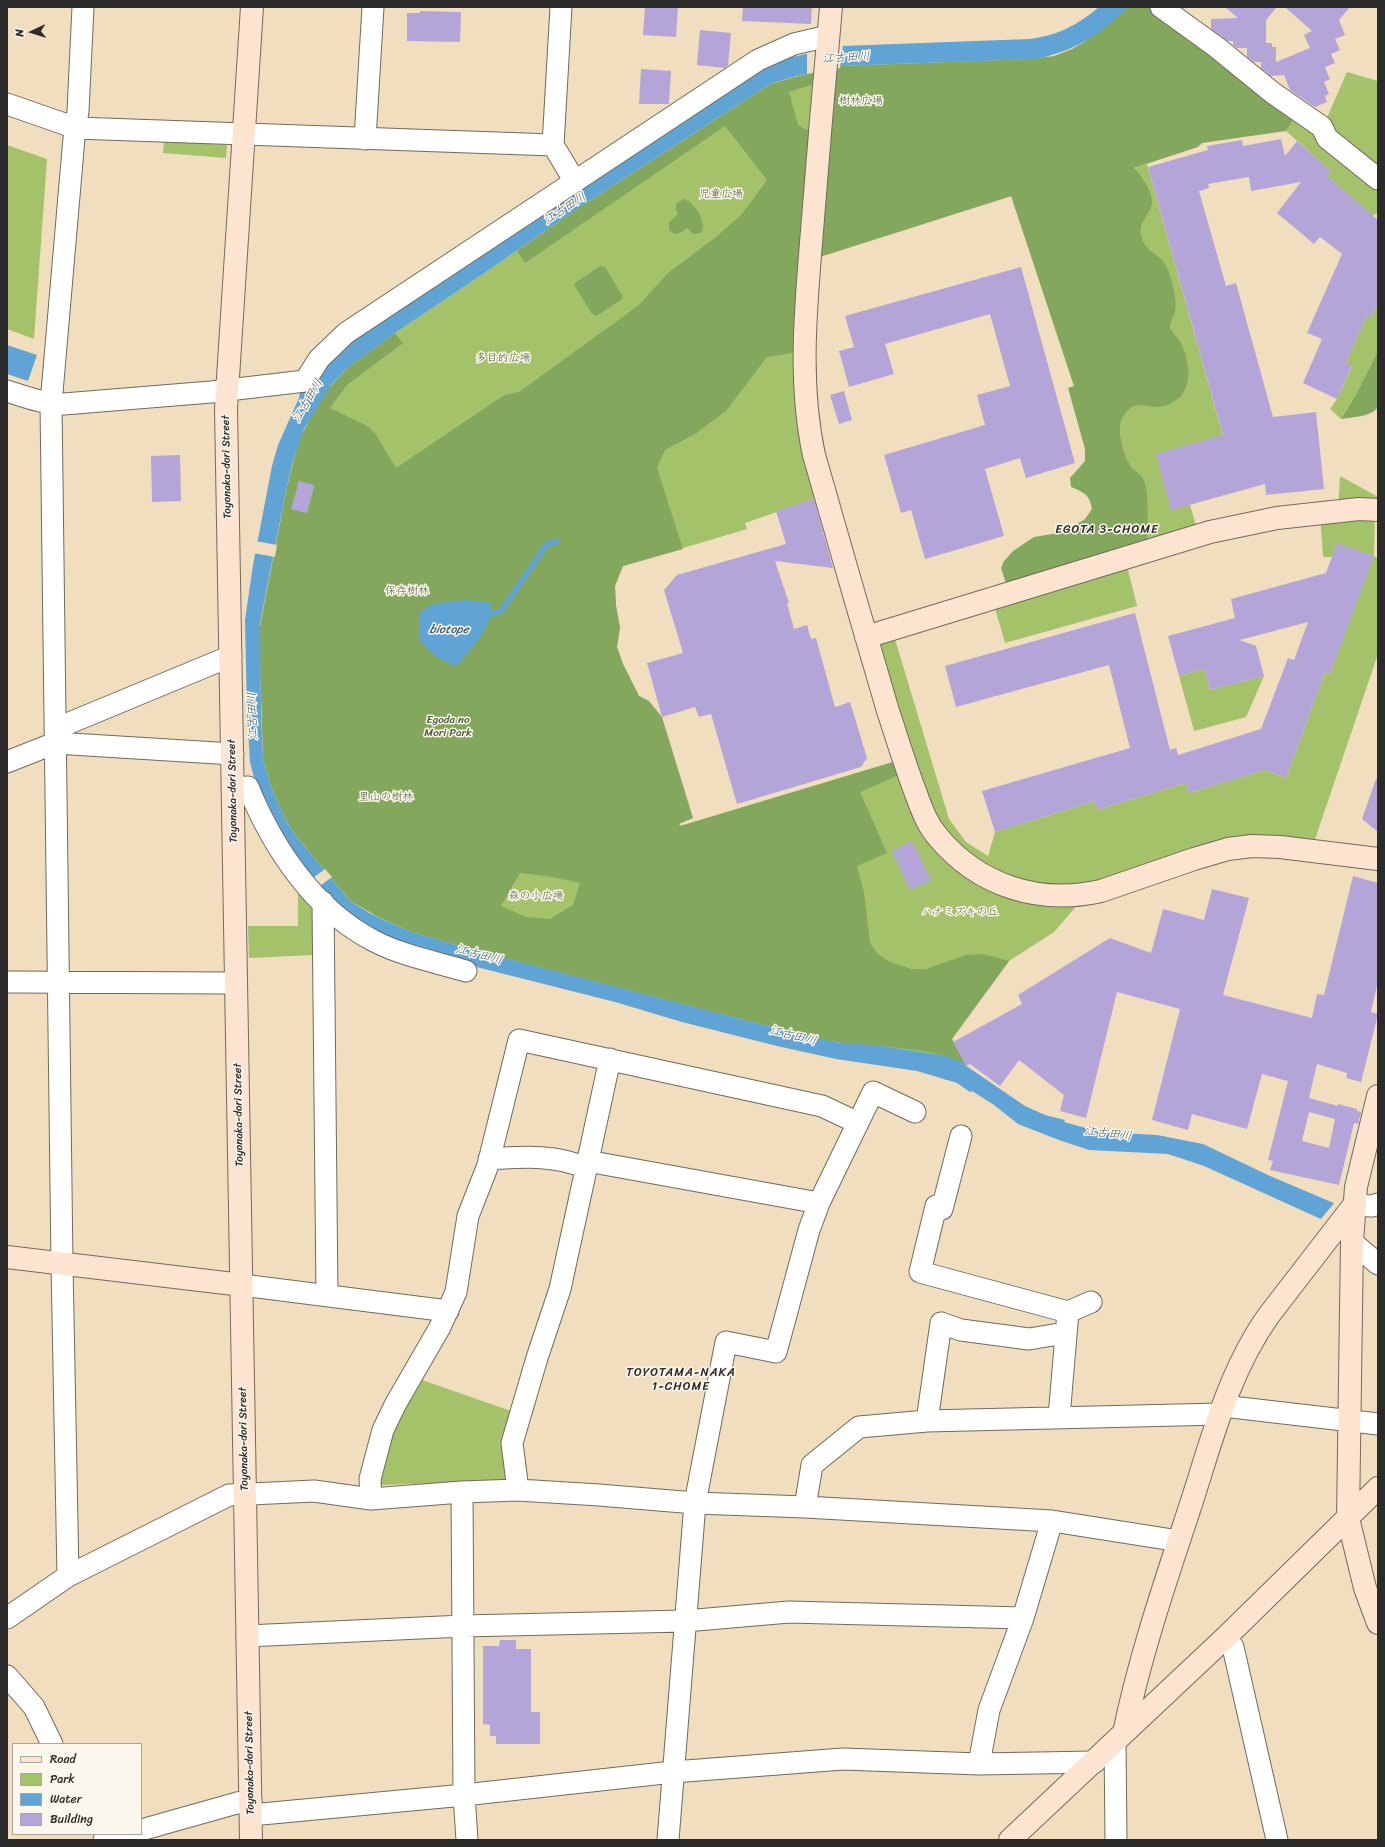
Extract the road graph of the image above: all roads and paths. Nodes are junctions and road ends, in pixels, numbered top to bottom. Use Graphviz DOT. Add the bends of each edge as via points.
graph roads {
  1 [pos="83,7"];
  2 [pos="252,7"];
  3 [pos="373,7"];
  4 [pos="561,7"];
  5 [pos="831,7"];
  6 [pos="1161,7"];
  7 [pos="828,40"];
  8 [pos="7,104"];
  9 [pos="76,128"];
  10 [pos="244,135"];
  11 [pos="365,139"];
  12 [pos="553,145"];
  13 [pos="1378,179"];
  14 [pos="574,180"];
  15 [pos="226,390"];
  16 [pos="7,391"];
  17 [pos="51,404"];
  18 [pos="1378,510"];
  19 [pos="866,637"];
  20 [pos="231,656"];
  21 [pos="55,736"];
  22 [pos="233,754"];
  23 [pos="7,762"];
  24 [pos="234,788"];
  25 [pos="1378,859"];
  26 [pos="323,902"];
  27 [pos="466,971"];
  28 [pos="7,982"];
  29 [pos="59,982"];
  30 [pos="236,983"];
  31 [pos="610,1059"];
  32 [pos="1378,1096"];
  33 [pos="915,1112"];
  34 [pos="858,1123"];
  35 [pos="961,1136"];
  36 [pos="489,1160"];
  37 [pos="586,1164"];
  38 [pos="819,1203"];
  39 [pos="1378,1204"];
  40 [pos="1352,1208"];
  41 [pos="1343,1236"];
  42 [pos="7,1257"];
  43 [pos="62,1264"];
  44 [pos="1378,1264"];
  45 [pos="242,1285"];
  46 [pos="327,1296"];
  47 [pos="1091,1302"];
  48 [pos="448,1311"];
  49 [pos="1068,1312"];
  50 [pos="1066,1333"];
  51 [pos="1222,1410"];
  52 [pos="1059,1417"];
  53 [pos="1349,1420"];
  54 [pos="927,1421"];
  55 [pos="1378,1424"];
  56 [pos="1378,1488"];
  57 [pos="518,1490"];
  58 [pos="462,1492"];
  59 [pos="244,1493"];
  60 [pos="371,1499"];
  61 [pos="695,1503"];
  62 [pos="805,1507"];
  63 [pos="1348,1518"];
  64 [pos="1052,1522"];
  65 [pos="1179,1541"];
  66 [pos="68,1576"];
  67 [pos="7,1618"];
  68 [pos="1023,1618"];
  69 [pos="685,1621"];
  70 [pos="1378,1623"];
  71 [pos="463,1626"];
  72 [pos="247,1636"];
  73 [pos="1226,1637"];
  74 [pos="7,1676"];
  75 [pos="1120,1738"];
  76 [pos="52,1743"];
  77 [pos="1095,1762"];
  78 [pos="979,1764"];
  79 [pos="673,1772"];
  80 [pos="464,1795"];
  81 [pos="251,1808"];
  82 [pos="142,1830"];
  83 [pos="122,1835"];
  84 [pos="104,1840"];
  85 [pos="251,1840"];
  86 [pos="467,1840"];
  87 [pos="668,1840"];
  88 [pos="1010,1840"];
  89 [pos="1116,1840"];
  90 [pos="1278,1840"];
  1 -- 9 [label="street"];
  2 -- 10 [label="street, Toyonaka-dori Street"];
  3 -- 11 [label="street"];
  4 -- 12 [label="street"];
  5 -- 7 [label="street"];
  6 -- 13 [label="street" via="1215,46 1272,93 1322,127 1327,138"];
  7 -- 14 [label="street" via="794,44 758,60"];
  7 -- 19 [label="street" via="805,332 805,381 814,455"];
  8 -- 9 [label="street"];
  9 -- 10 [label="street"];
  9 -- 17 [label="street"];
  10 -- 11 [label="street"];
  10 -- 15 [label="street, Toyonaka-dori Street"];
  11 -- 12 [label="street"];
  12 -- 14 [label="street"];
  14 -- 15 [label="street" via="346,333 319,359 305,381"];
  15 -- 17 [label="street"];
  15 -- 20 [label="street, Toyonaka-dori Street"];
  16 -- 17 [label="street"];
  17 -- 21 [label="street"];
  18 -- 19 [label="street" via="1359,509 1277,518 1210,532"];
  19 -- 25 [label="street" via="903,759 926,819 937,836 954,854 974,870 1001,884 1026,892 1052,895 1086,894 1228,849 1252,846"];
  20 -- 21 [label="street"];
  20 -- 22 [label="street, Toyonaka-dori Street"];
  21 -- 22 [label="street"];
  21 -- 23 [label="street"];
  21 -- 29 [label="street"];
  22 -- 24 [label="street, Toyonaka-dori Street"];
  24 -- 26 [label="street" via="248,787 284,857 308,889"];
  24 -- 30 [label="street, Toyonaka-dori Street"];
  26 -- 27 [label="street" via="345,922 375,942"];
  26 -- 46 [label="street"];
  28 -- 29 [label="street"];
  29 -- 30 [label="street"];
  29 -- 43 [label="street"];
  30 -- 45 [label="street, Toyonaka-dori Street"];
  31 -- 34 [label="street" via="822,1106"];
  31 -- 36 [label="street" via="519,1040"];
  31 -- 37 [label="street"];
  32 -- 40 [label="street"];
  33 -- 34 [label="street" via="873,1092"];
  34 -- 38 [label="street"];
  35 -- 49 [label="street" via="942,1209 936,1206 920,1272"];
  36 -- 37 [label="street" via="546,1157"];
  36 -- 48 [label="street" via="468,1216 456,1292"];
  37 -- 38 [label="street"];
  37 -- 57 [label="street" via="560,1289 512,1443"];
  38 -- 61 [label="street" via="809,1230 776,1352 726,1342"];
  39 -- 40 [label="street"];
  40 -- 41 [label="street"];
  41 -- 44 [label="street"];
  41 -- 51 [label="street" via="1256,1333 1241,1360"];
  41 -- 53 [label="street"];
  42 -- 43 [label="street"];
  43 -- 45 [label="street"];
  43 -- 66 [label="street"];
  45 -- 46 [label="street"];
  45 -- 59 [label="street, Toyonaka-dori Street"];
  46 -- 48 [label="street"];
  47 -- 49 [label="street"];
  48 -- 60 [label="street" via="394,1405 383,1430 370,1480"];
  49 -- 50 [label="street"];
  50 -- 52 [label="street"];
  50 -- 54 [label="street" via="1029,1339 961,1330 941,1323"];
  51 -- 52 [label="street"];
  51 -- 53 [label="street"];
  51 -- 65 [label="street"];
  52 -- 54 [label="street"];
  53 -- 55 [label="street"];
  53 -- 63 [label="street"];
  54 -- 62 [label="street" via="859,1427 812,1465"];
  56 -- 63 [label="street"];
  57 -- 58 [label="street"];
  57 -- 61 [label="street"];
  58 -- 60 [label="street"];
  58 -- 71 [label="street"];
  59 -- 60 [label="street" via="314,1491"];
  59 -- 66 [label="street" via="229,1495"];
  59 -- 72 [label="street, Toyonaka-dori Street"];
  61 -- 62 [label="street"];
  61 -- 69 [label="street"];
  62 -- 64 [label="street"];
  63 -- 70 [label="street" via="1365,1588"];
  63 -- 73 [label="street"];
  64 -- 65 [label="street"];
  64 -- 68 [label="street"];
  65 -- 75 [label="street" via="1140,1664"];
  66 -- 67 [label="street"];
  68 -- 69 [label="street" via="789,1612"];
  68 -- 78 [label="street" via="989,1710"];
  69 -- 71 [label="street"];
  69 -- 79 [label="street"];
  71 -- 72 [label="street"];
  71 -- 80 [label="street"];
  72 -- 81 [label="street, Toyonaka-dori Street"];
  73 -- 75 [label="street"];
  73 -- 90 [label="street" via="1233,1647"];
  74 -- 76 [label="street" via="34,1707"];
  75 -- 77 [label="street"];
  75 -- 89 [label="street"];
  77 -- 78 [label="street"];
  77 -- 88 [label="street"];
  78 -- 79 [label="street" via="843,1759"];
  79 -- 80 [label="street"];
  79 -- 87 [label="street"];
  80 -- 81 [label="street"];
  80 -- 86 [label="street"];
  81 -- 82 [label="street" via="236,1803"];
  81 -- 85 [label="street, Toyonaka-dori Street"];
  83 -- 84 [label="street"];
}
